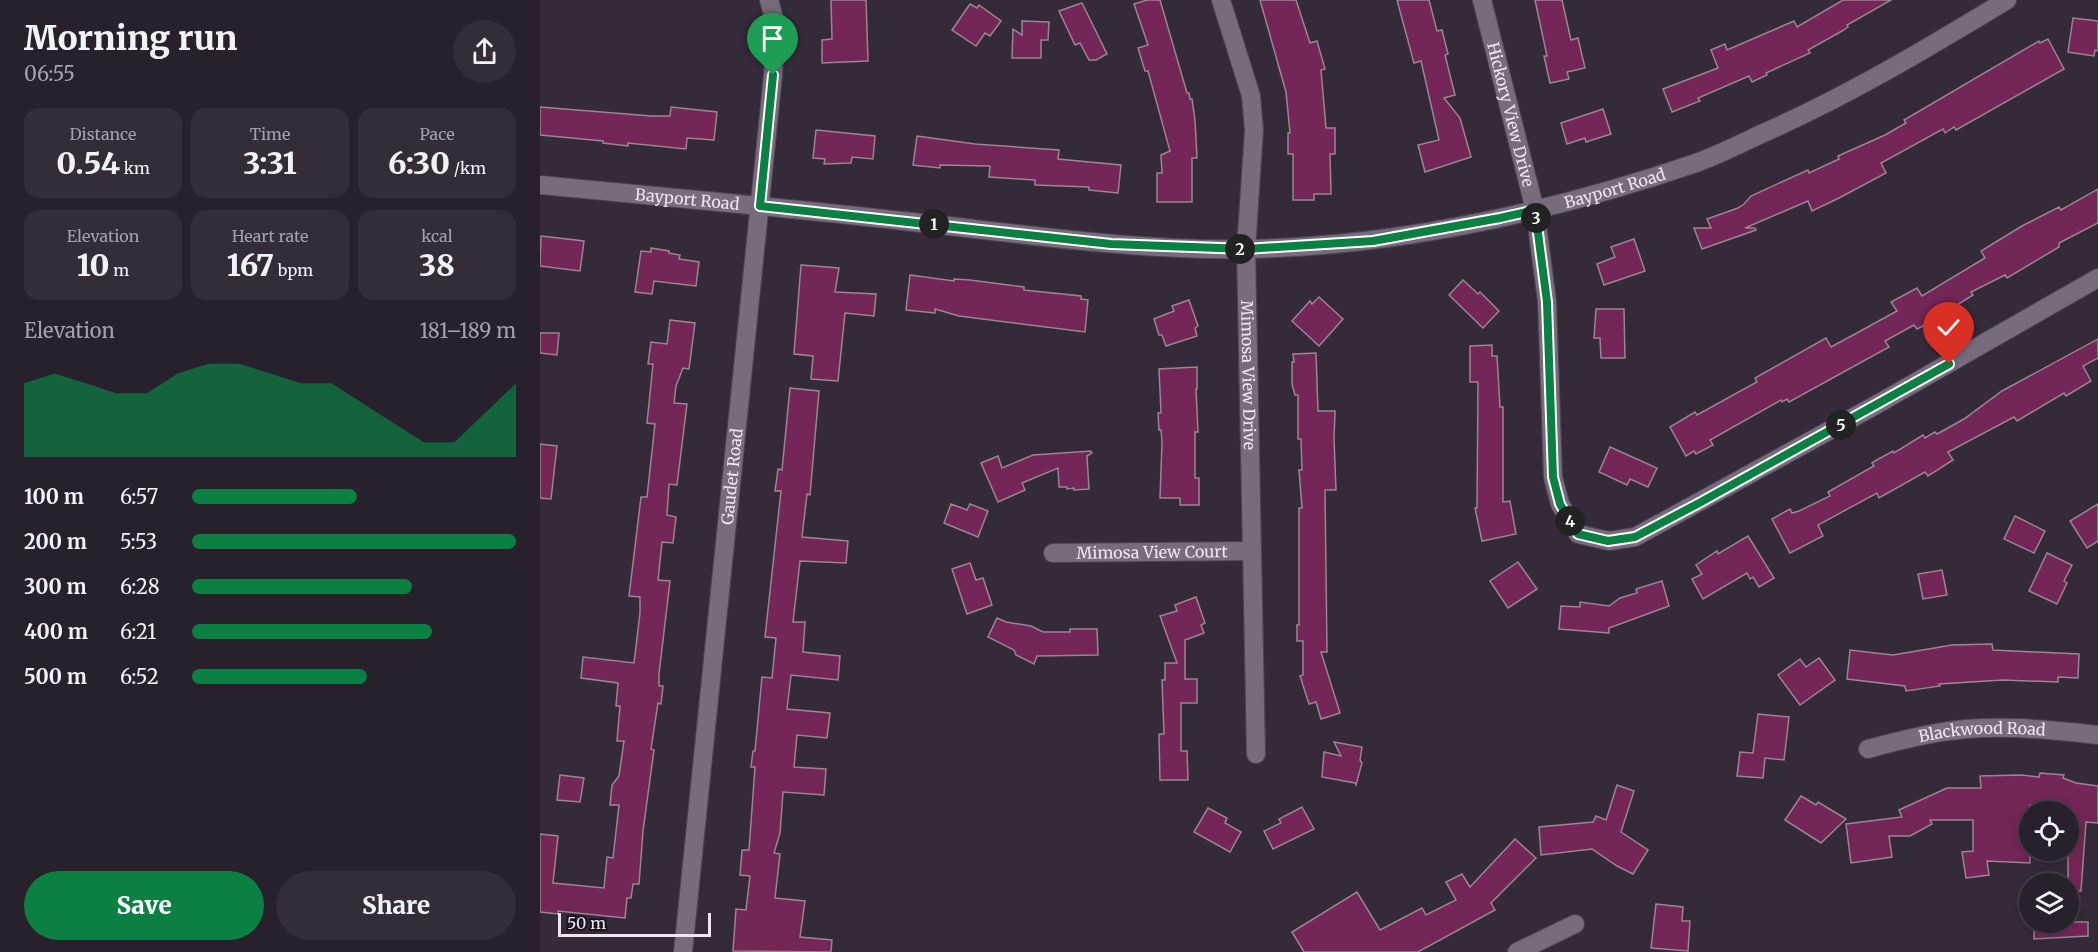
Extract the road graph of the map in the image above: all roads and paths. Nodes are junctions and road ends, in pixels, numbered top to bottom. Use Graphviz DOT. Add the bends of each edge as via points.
graph roads {
  1 [pos="769,0"];
  2 [pos="1221,0"];
  3 [pos="1482,0"];
  4 [pos="2007,0"];
  5 [pos="540,185"];
  6 [pos="760,206"];
  7 [pos="1535,210"];
  8 [pos="1246,249"];
  9 [pos="2098,279"];
  10 [pos="1251,551"];
  11 [pos="1053,553"];
  12 [pos="2098,735"];
  13 [pos="1868,749"];
  14 [pos="1256,754"];
  15 [pos="1575,924"];
  16 [pos="682,952"];
  17 [pos="1517,952"];
  1 -- 6 [label="street, Gaudet Road" via="776,35"];
  2 -- 8 [label="street, Mimosa View Drive" via="1251,96 1254,130"];
  3 -- 7 [label="street, Hickory View Drive"];
  4 -- 7 [label="street, Bayport Road" via="1886,73 1804,116 1700,162"];
  5 -- 6 [label="street, Bayport Road"];
  6 -- 8 [label="street, Bayport Road" via="1111,244"];
  6 -- 16 [label="street, Gaudet Road"];
  7 -- 8 [label="street, Bayport Road" via="1373,241"];
  7 -- 9 [label="street, Hickory View Drive" via="1547,302 1553,477 1560,504 1578,534 1608,541 1635,537 1701,502"];
  8 -- 10 [label="street, Mimosa View Drive"];
  10 -- 11 [label="street, Mimosa View Court"];
  10 -- 14 [label="street, Mimosa View Drive"];
  12 -- 13 [label="street, Blackwood Road" via="1996,728 1958,730"];
  15 -- 17 [label="street"];
}
